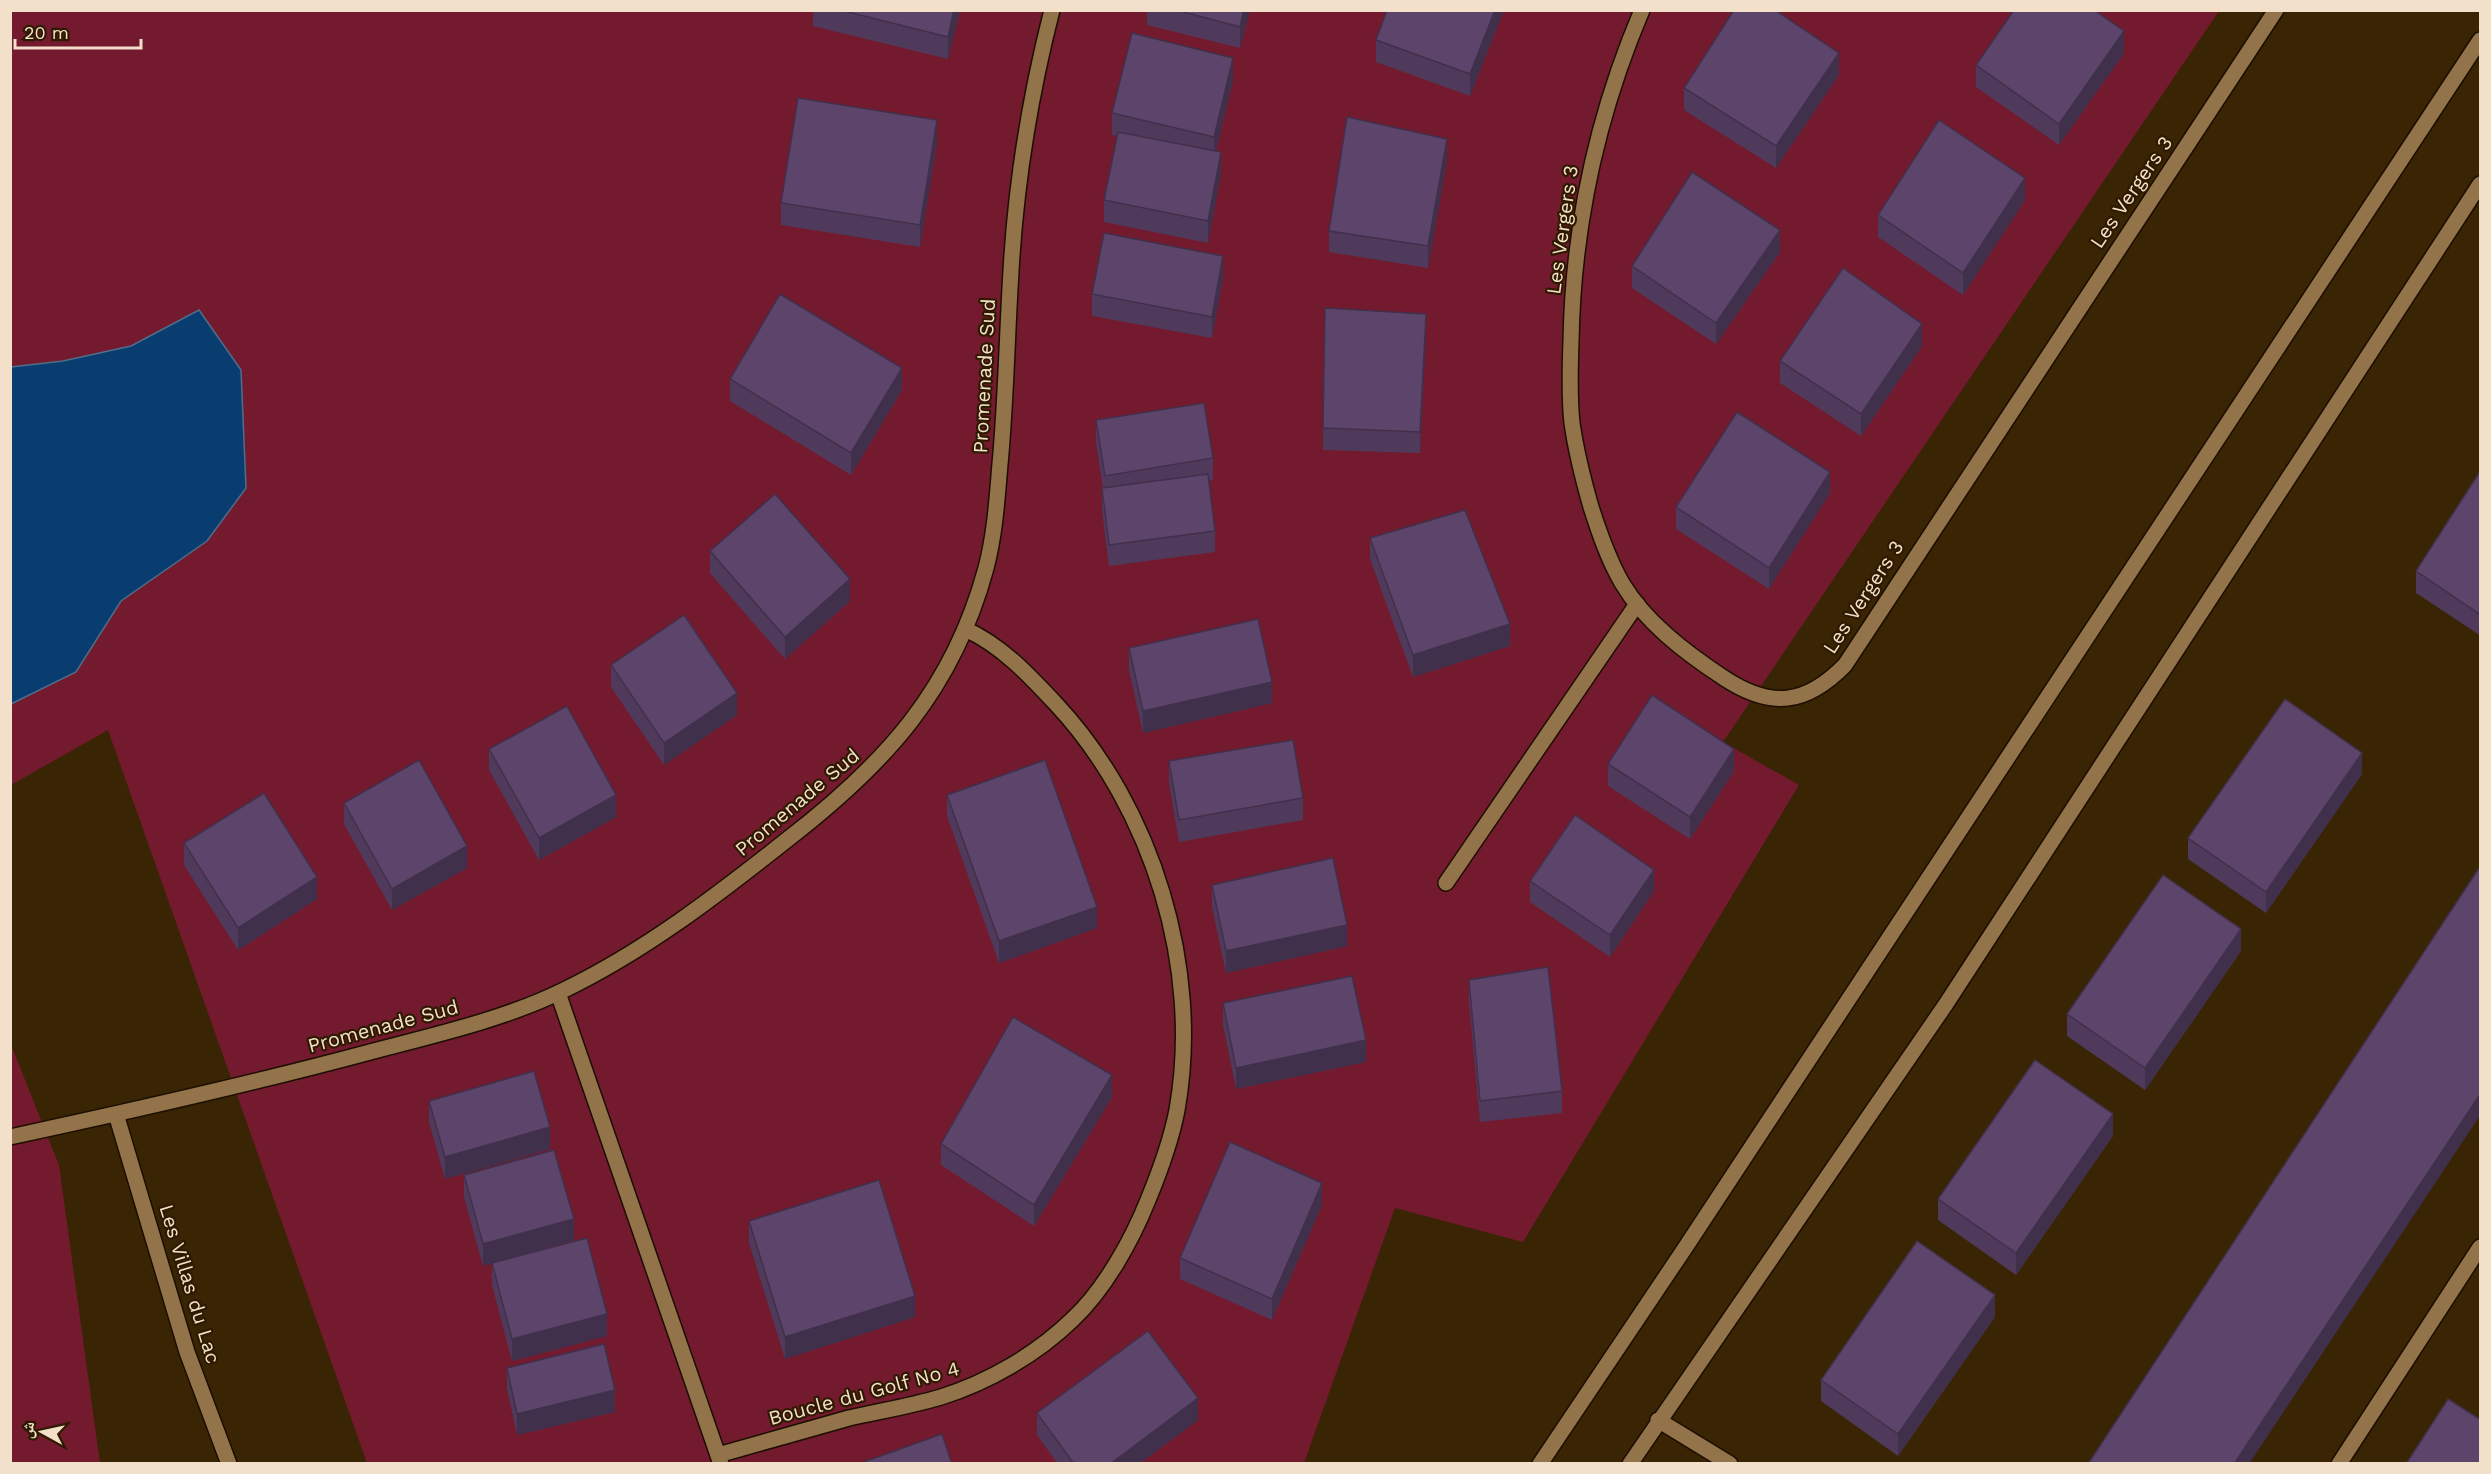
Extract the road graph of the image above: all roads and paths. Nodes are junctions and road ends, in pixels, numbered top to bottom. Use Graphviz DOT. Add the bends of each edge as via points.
graph roads {
  1 [pos="1052,10"];
  2 [pos="1642,10"];
  3 [pos="2276,10"];
  4 [pos="2481,40"];
  5 [pos="2481,184"];
  6 [pos="1637,604"];
  7 [pos="965,629"];
  8 [pos="1446,883"];
  9 [pos="558,993"];
  10 [pos="116,1114"];
  11 [pos="10,1137"];
  12 [pos="2481,1247"];
  13 [pos="1658,1420"];
  14 [pos="719,1459"];
  15 [pos="1542,1463"];
  16 [pos="229,1464"];
  17 [pos="1630,1464"];
  18 [pos="1730,1464"];
  19 [pos="2339,1464"];
  1 -- 7 [label="street, Promenade Sud" via="1017,187 995,525 984,574"];
  2 -- 6 [label="street, Les Vergers 3" via="1602,121 1585,194 1572,290 1570,373 1572,422 1581,472 1607,551"];
  3 -- 6 [label="street, Les Vergers 3" via="1845,665 1828,683 1809,694 1791,698 1752,692 1705,666"];
  4 -- 15 [label="street"];
  5 -- 13 [label="street" via="1946,1004"];
  6 -- 8 [label="street"];
  7 -- 9 [label="street, Promenade Sud" via="946,668 889,751 824,811 667,931"];
  7 -- 14 [label="street, Boucle du Golf No 4" via="982,637 1026,673 1085,737 1118,792 1151,860 1176,949 1182,1011 1177,1109 1168,1146 1129,1242 1082,1309 1050,1339 997,1374 941,1397 850,1418"];
  9 -- 10 [label="street, Promenade Sud" via="440,1034"];
  9 -- 14 [label="street, Boucle du Golf No 4"];
  10 -- 11 [label="street, Promenade Sud"];
  10 -- 16 [label="street, Les Villas du Lac" via="187,1352"];
  12 -- 19 [label="street"];
  13 -- 17 [label="street"];
  13 -- 18 [label="street"];
}
